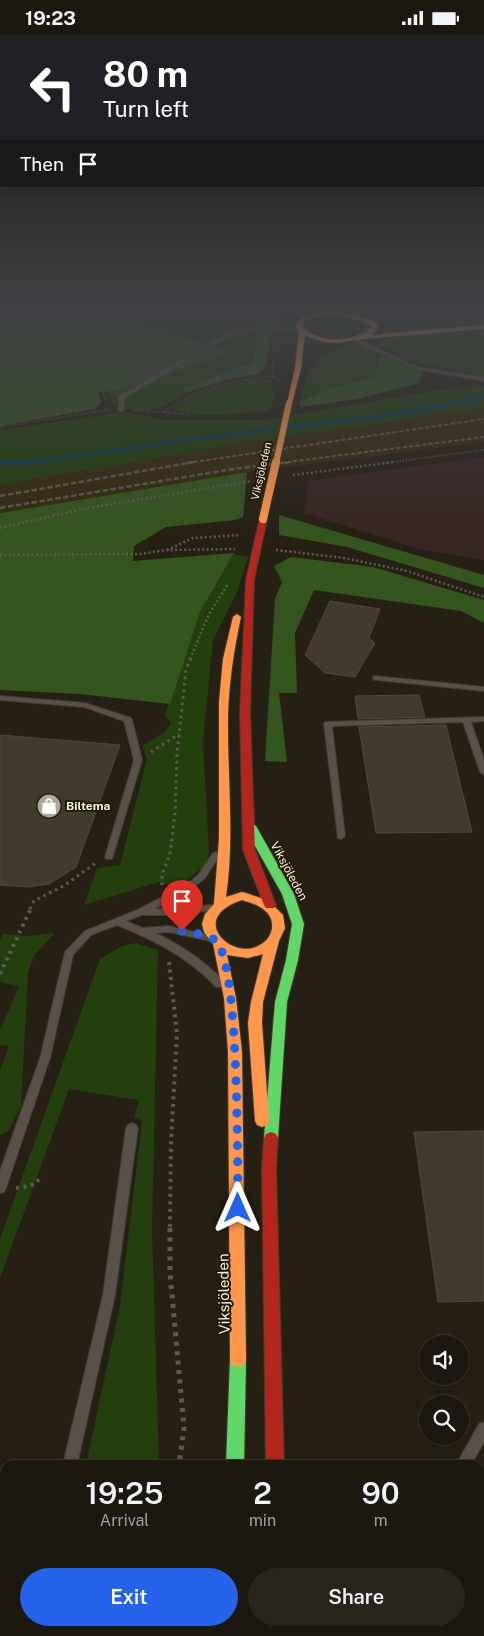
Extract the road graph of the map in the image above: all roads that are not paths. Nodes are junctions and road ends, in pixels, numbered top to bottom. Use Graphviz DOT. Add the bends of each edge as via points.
graph roads {
  1 [pos="144,384"];
  2 [pos="294,384"];
  3 [pos="121,410"];
  4 [pos="250,580"];
  5 [pos="377,679"];
  6 [pos="484,689"];
  7 [pos="0,698"];
  8 [pos="466,719"];
  9 [pos="484,719"];
  10 [pos="484,772"];
  11 [pos="250,826"];
  12 [pos="228,835"];
  13 [pos="341,836"];
  14 [pos="109,857"];
  15 [pos="217,905"];
  16 [pos="270,905"];
  17 [pos="140,912"];
  18 [pos="118,922"];
  19 [pos="142,931"];
  20 [pos="217,941"];
  21 [pos="273,941"];
  22 [pos="231,998"];
  23 [pos="132,1128"];
  24 [pos="269,1168"];
  25 [pos="4,1188"];
  26 [pos="484,1429"];
  27 [pos="71,1460"];
  28 [pos="235,1460"];
  29 [pos="275,1460"];
  30 [pos="466,1460"];
  1 -- 3 [label="lane" via="121,397"];
  2 -- 4 [label="main road, Viksjöleden, bridge"];
  4 -- 11 [label="main road, Viksjöleden" via="245,713"];
  4 -- 12 [label="main road, Viksjöleden" via="234,625 226,691 224,769"];
  5 -- 6 [label="lane"];
  7 -- 14 [label="lane" via="85,705 128,720 138,760"];
  8 -- 9 [label="lane"];
  8 -- 10 [label="lane"];
  8 -- 13 [label="lane" via="328,724"];
  11 -- 16 [label="main road, Viksjöleden" via="249,860"];
  11 -- 24 [label="main road, Viksjöleden" via="288,893 298,924 281,1002"];
  12 -- 15 [label="main road, Viksjöleden"];
  12 -- 17 [label="lane" via="202,876 178,894"];
  15 -- 16 [label="main road" via="230,898 249,897"];
  15 -- 17 [label="lane" via="169,912"];
  15 -- 20 [label="main road" via="209,923"];
  16 -- 21 [label="main road" via="280,920 280,931"];
  17 -- 18 [label="lane"];
  18 -- 19 [label="lane"];
  18 -- 25 [label="lane" via="88,933 68,954 45,1058"];
  19 -- 20 [label="lane" via="169,929"];
  19 -- 22 [label="lane" via="194,960"];
  20 -- 21 [label="main road" via="232,951 250,953"];
  20 -- 22 [label="main road, Viksjöleden"];
  21 -- 24 [label="main road, Viksjöleden" via="257,1002 255,1023 260,1106"];
  22 -- 28 [label="main road, Viksjöleden" via="236,1051 239,1341"];
  23 -- 27 [label="lane" via="109,1295"];
  24 -- 29 [label="main road, Viksjöleden"];
  26 -- 30 [label="lane"];
}
